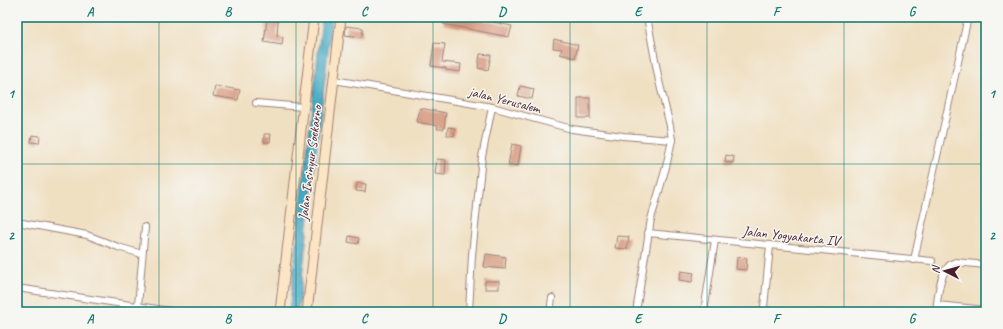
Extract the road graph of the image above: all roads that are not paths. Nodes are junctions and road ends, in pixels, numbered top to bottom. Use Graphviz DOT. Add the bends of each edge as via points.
graph roads {
  1 [pos="314,17"];
  2 [pos="341,17"];
  3 [pos="542,17"];
  4 [pos="646,17"];
  5 [pos="968,17"];
  6 [pos="551,18"];
  7 [pos="334,80"];
  8 [pos="256,103"];
  9 [pos="303,107"];
  10 [pos="492,107"];
  11 [pos="672,140"];
  12 [pos="17,222"];
  13 [pos="145,227"];
  14 [pos="648,233"];
  15 [pos="715,240"];
  16 [pos="770,246"];
  17 [pos="142,254"];
  18 [pos="914,260"];
  19 [pos="932,262"];
  20 [pos="986,265"];
  21 [pos="17,288"];
  22 [pos="552,298"];
  23 [pos="937,305"];
  24 [pos="138,306"];
  25 [pos="764,307"];
  26 [pos="986,310"];
  27 [pos="177,312"];
  28 [pos="280,312"];
  29 [pos="307,312"];
  30 [pos="469,312"];
  31 [pos="550,312"];
  32 [pos="636,312"];
  33 [pos="704,312"];
  34 [pos="936,312"];
  1 -- 9 [label="street, Jalan Insinyur Soekarno"];
  2 -- 7 [label="street, Jalan Insinyur Soekarno"];
  3 -- 6 [label="lane"];
  4 -- 11 [label="street"];
  5 -- 18 [label="street"];
  7 -- 10 [label="street, jalan Yerusalem"];
  7 -- 29 [label="street, Jalan Insinyur Soekarno"];
  8 -- 9 [label="street"];
  9 -- 28 [label="street, Jalan Insinyur Soekarno"];
  10 -- 11 [label="street, jalan Yerusalem" via="572,129"];
  10 -- 30 [label="street" via="482,157"];
  11 -- 14 [label="street"];
  12 -- 17 [label="street" via="87,235"];
  13 -- 17 [label="street"];
  14 -- 15 [label="street, Jalan Yogyakarta IV"];
  14 -- 32 [label="street"];
  15 -- 16 [label="street, Jalan Yogyakarta IV"];
  15 -- 33 [label="street"];
  16 -- 18 [label="street, Jalan Yogyakarta IV"];
  16 -- 25 [label="street"];
  17 -- 24 [label="street"];
  18 -- 19 [label="street, Jalan Yogyakarta IV"];
  20 -- 23 [label="street" via="951,263 943,273"];
  21 -- 24 [label="street"];
  22 -- 31 [label="street"];
  23 -- 26 [label="street"];
  23 -- 34 [label="street"];
  24 -- 27 [label="street"];
}
